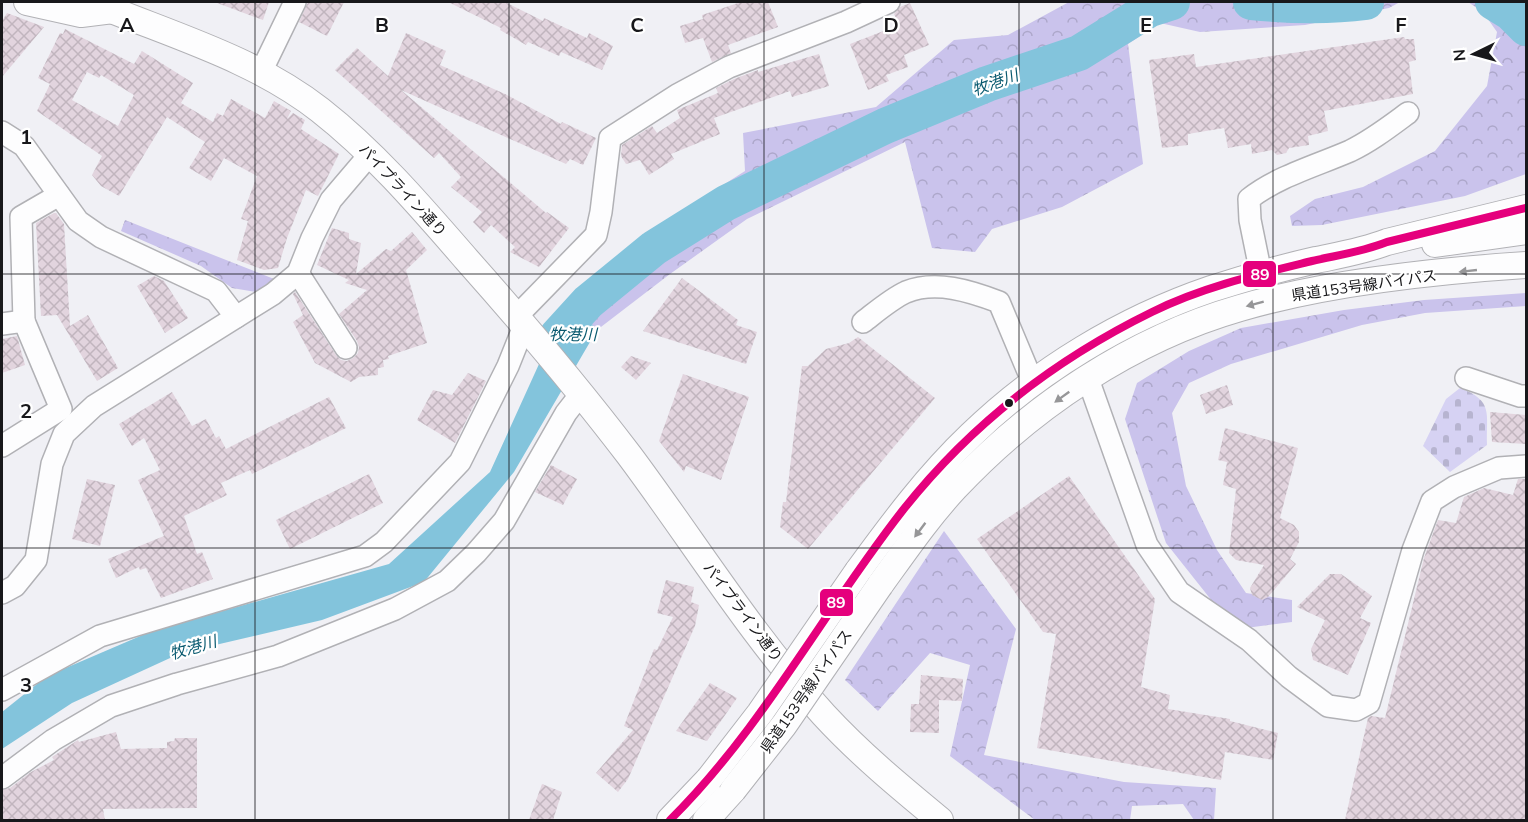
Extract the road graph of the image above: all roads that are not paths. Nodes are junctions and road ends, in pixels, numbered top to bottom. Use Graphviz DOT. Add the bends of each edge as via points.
graph roads {
  1 [pos="27,2"];
  2 [pos="295,2"];
  3 [pos="889,2"];
  4 [pos="103,6"];
  5 [pos="261,72"];
  6 [pos="1408,113"];
  7 [pos="2,132"];
  8 [pos="371,153"];
  9 [pos="59,195"];
  10 [pos="1527,208"];
  11 [pos="1527,231"];
  12 [pos="1366,250"];
  13 [pos="1527,265"];
  14 [pos="298,273"];
  15 [pos="1261,274"];
  16 [pos="236,317"];
  17 [pos="24,321"];
  18 [pos="863,322"];
  19 [pos="2,324"];
  20 [pos="523,325"];
  21 [pos="345,348"];
  22 [pos="1467,378"];
  23 [pos="1088,379"];
  24 [pos="1033,383"];
  25 [pos="575,389"];
  26 [pos="1527,396"];
  27 [pos="2,446"];
  28 [pos="1527,466"];
  29 [pos="2,593"];
  30 [pos="2,690"];
  31 [pos="2,778"];
  32 [pos="670,820"];
  33 [pos="706,820"];
  34 [pos="940,820"];
  1 -- 4 [label="main road" via="81,14"];
  2 -- 5 [label="street"];
  3 -- 20 [label="street" via="729,67 610,138 596,235"];
  4 -- 5 [label="main road, パイプライン通り" via="200,43"];
  5 -- 8 [label="main road, パイプライン通り" via="318,108"];
  6 -- 15 [label="street" via="1352,150 1249,199"];
  7 -- 9 [label="street" via="24,146"];
  8 -- 14 [label="street" via="331,200"];
  8 -- 20 [label="main road, パイプライン通り"];
  9 -- 16 [label="street" via="78,221 101,237 216,291"];
  9 -- 17 [label="street" via="21,217"];
  10 -- 12 [label="main road"];
  11 -- 12 [label="main road"];
  12 -- 15 [label="main road, 県道153号線バイパス"];
  13 -- 23 [label="main road, 県道153号線バイパス, one-way" via="1341,285 1238,308 1138,349"];
  14 -- 16 [label="street"];
  14 -- 21 [label="street"];
  15 -- 24 [label="main road, 県道153号線バイパス" via="1155,310 1065,360"];
  16 -- 29 [label="street" via="94,406 64,434 52,464 36,560 15,586"];
  17 -- 19 [label="street"];
  17 -- 27 [label="street" via="61,409"];
  18 -- 24 [label="street" via="905,293 926,286 978,294 999,302"];
  20 -- 25 [label="main road, パイプライン通り"];
  20 -- 30 [label="street" via="508,366 460,462 384,542 365,556 100,636"];
  22 -- 26 [label="street"];
  23 -- 28 [label="street" via="1147,545 1179,592 1249,640 1288,677 1328,706 1356,710 1369,703 1413,550 1432,501 1499,468"];
  23 -- 33 [label="main road, 県道153号線バイパス, one-way, bridge" via="982,461 929,518 784,725"];
  24 -- 32 [label="main road, 県道153号線バイパス, bridge" via="971,435 921,488 760,713 709,779"];
  25 -- 31 [label="street" via="566,413 504,521 447,581 395,609 278,656 111,706 53,740"];
  25 -- 34 [label="main road, パイプライン通り" via="628,453 774,655 824,715 879,770"];
}
